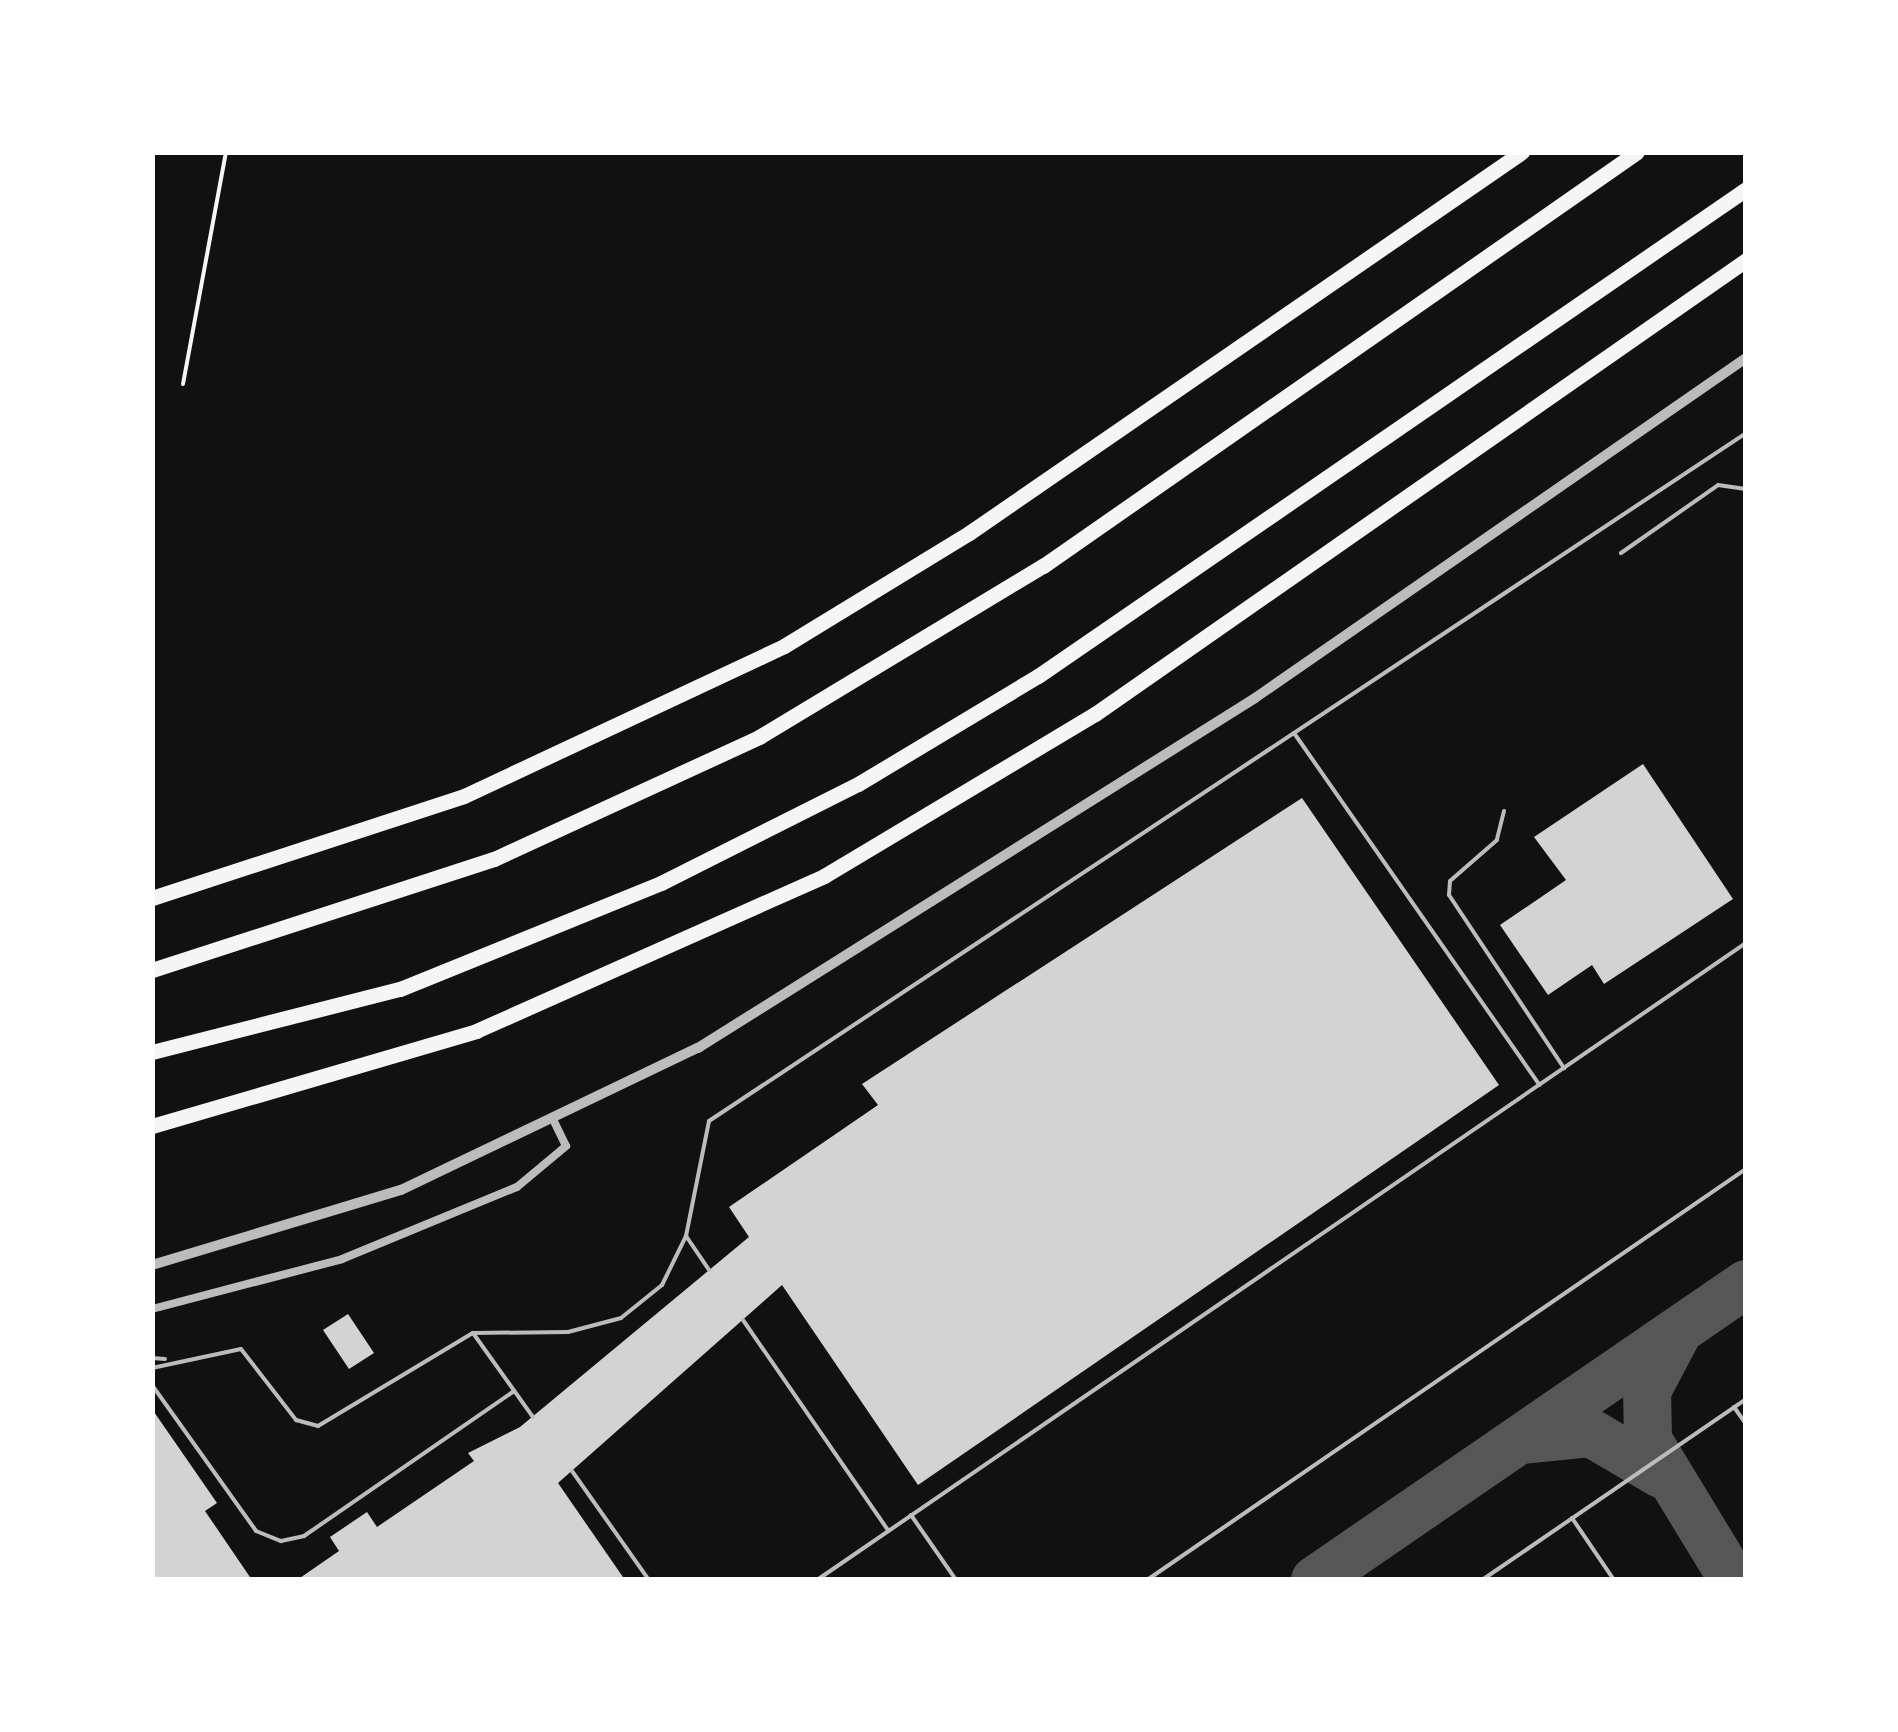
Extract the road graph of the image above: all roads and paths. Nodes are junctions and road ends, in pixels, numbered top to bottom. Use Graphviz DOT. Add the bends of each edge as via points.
graph roads {
  1 [pos="226,152"];
  2 [pos="1522,152"];
  3 [pos="1636,152"];
  4 [pos="1746,192"];
  5 [pos="1746,260"];
  6 [pos="1746,358"];
  7 [pos="183,384"];
  8 [pos="1746,433"];
  9 [pos="1746,489"];
  10 [pos="1621,553"];
  11 [pos="1294,733"];
  12 [pos="1504,810"];
  13 [pos="152,898"];
  14 [pos="1746,944"];
  15 [pos="152,970"];
  16 [pos="152,1052"];
  17 [pos="1564,1068"];
  18 [pos="1540,1084"];
  19 [pos="554,1121"];
  20 [pos="152,1126"];
  21 [pos="1746,1169"];
  22 [pos="686,1236"];
  23 [pos="152,1264"];
  24 [pos="709,1270"];
  25 [pos="152,1309"];
  26 [pos="743,1320"];
  27 [pos="473,1334"];
  28 [pos="152,1358"];
  29 [pos="169,1359"];
  30 [pos="152,1368"];
  31 [pos="152,1384"];
  32 [pos="514,1391"];
  33 [pos="1746,1399"];
  34 [pos="1734,1407"];
  35 [pos="533,1417"];
  36 [pos="1746,1424"];
  37 [pos="572,1471"];
  38 [pos="911,1515"];
  39 [pos="1572,1518"];
  40 [pos="888,1531"];
  41 [pos="649,1580"];
  42 [pos="816,1580"];
  43 [pos="956,1580"];
  44 [pos="1147,1580"];
  45 [pos="1482,1580"];
  46 [pos="1614,1580"];
  1 -- 7 [label="path"];
  2 -- 13 [label="highway" via="969,533 784,646 464,796"];
  3 -- 15 [label="highway" via="1043,566 758,737 494,859"];
  4 -- 16 [label="highway" via="1023,686 858,784 661,883 400,989"];
  5 -- 20 [label="highway" via="1094,714 839,868 476,1031"];
  6 -- 19 [label="street" via="1412,594 871,946"];
  8 -- 11 [label="lane"];
  9 -- 10 [label="lane" via="1718,485"];
  11 -- 18 [label="lane"];
  11 -- 22 [label="lane" via="710,1121"];
  12 -- 17 [label="lane" via="1497,840 1450,881 1449,895"];
  14 -- 17 [label="lane"];
  17 -- 18 [label="lane"];
  18 -- 38 [label="lane"];
  19 -- 23 [label="street" via="370,1201"];
  19 -- 25 [label="street" via="566,1146 517,1186 342,1259"];
  21 -- 44 [label="lane"];
  22 -- 24 [label="lane"];
  22 -- 27 [label="lane" via="662,1285 621,1318 568,1332"];
  26 -- 40 [label="lane"];
  27 -- 29 [label="lane" via="318,1426 296,1420 242,1349"];
  27 -- 32 [label="lane"];
  28 -- 29 [label="lane"];
  29 -- 30 [label="lane"];
  31 -- 32 [label="lane" via="256,1531 281,1541 304,1536"];
  32 -- 35 [label="lane"];
  33 -- 34 [label="lane"];
  34 -- 36 [label="lane"];
  34 -- 39 [label="lane"];
  37 -- 41 [label="lane"];
  38 -- 40 [label="lane"];
  38 -- 43 [label="lane"];
  39 -- 45 [label="lane"];
  39 -- 46 [label="lane"];
  40 -- 42 [label="lane"];
}
